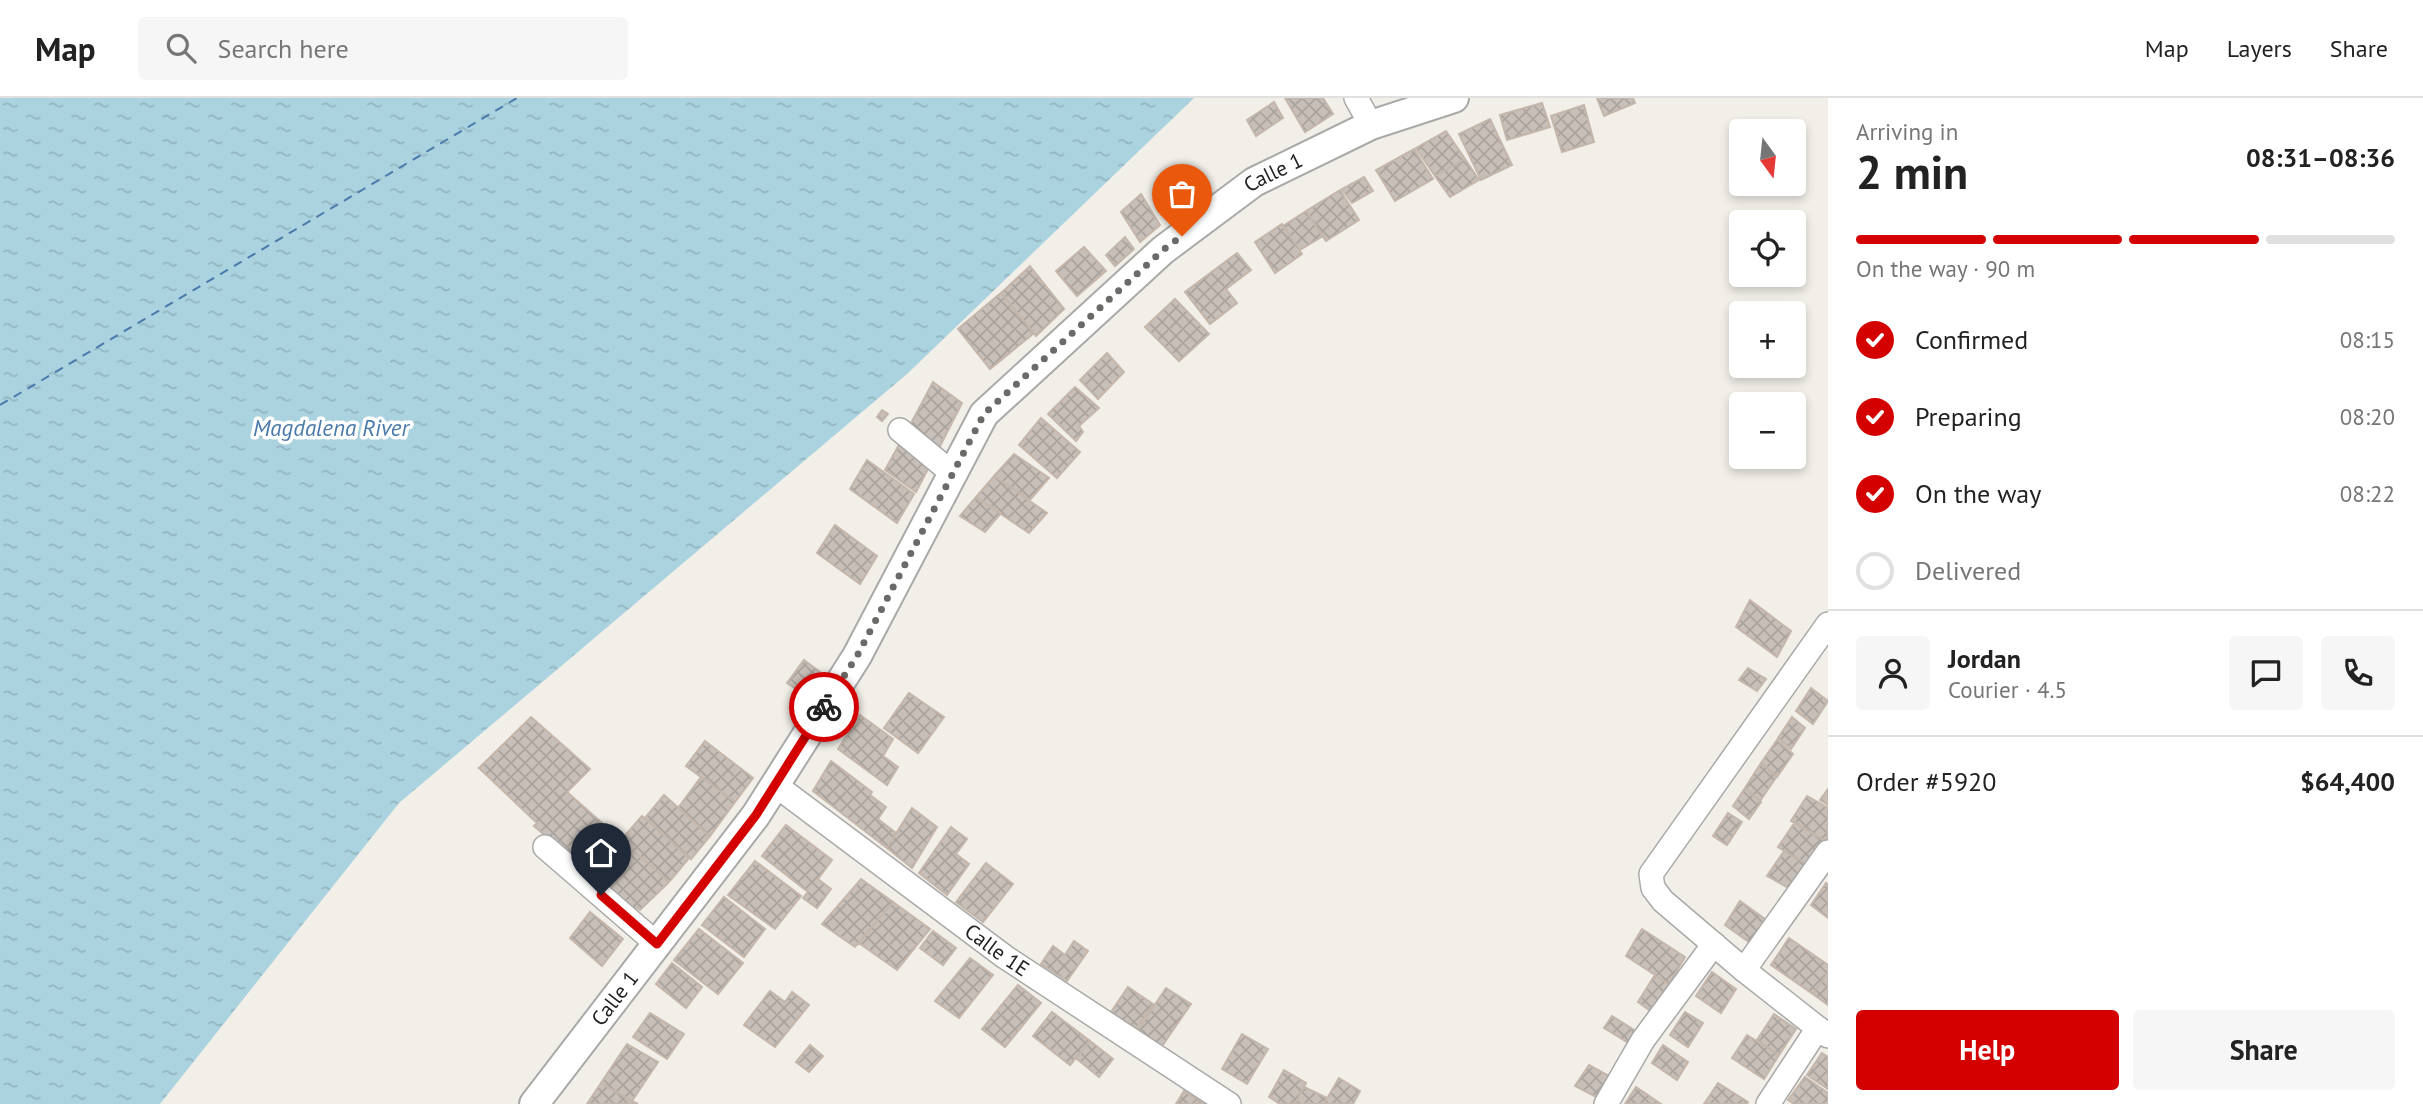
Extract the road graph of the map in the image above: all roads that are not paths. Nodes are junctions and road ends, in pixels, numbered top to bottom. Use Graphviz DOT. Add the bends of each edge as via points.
graph roads {
  1 [pos="1356,98"];
  2 [pos="1454,98"];
  3 [pos="1371,125"];
  4 [pos="900,430"];
  5 [pos="952,473"];
  6 [pos="1828,624"];
  7 [pos="774,784"];
  8 [pos="545,847"];
  9 [pos="1828,852"];
  10 [pos="657,944"];
  11 [pos="1714,944"];
  12 [pos="1744,970"];
  13 [pos="1823,1032"];
  14 [pos="534,1104"];
  15 [pos="1229,1104"];
  16 [pos="1606,1104"];
  17 [pos="1768,1104"];
  1 -- 3 [label="street"];
  2 -- 3 [label="street, Calle 1"];
  3 -- 5 [label="street, Calle 1" via="1254,182 1163,250 984,414"];
  4 -- 5 [label="street"];
  5 -- 7 [label="street, Calle 1" via="857,656"];
  6 -- 11 [label="street" via="1651,874 1662,901"];
  7 -- 10 [label="street, Calle 1" via="756,815"];
  7 -- 15 [label="street, Calle 1E" via="1005,957"];
  8 -- 10 [label="street"];
  9 -- 12 [label="street"];
  10 -- 14 [label="street, Calle 1"];
  11 -- 12 [label="street"];
  11 -- 16 [label="street" via="1643,1040"];
  12 -- 13 [label="street"];
  13 -- 17 [label="street"];
}
